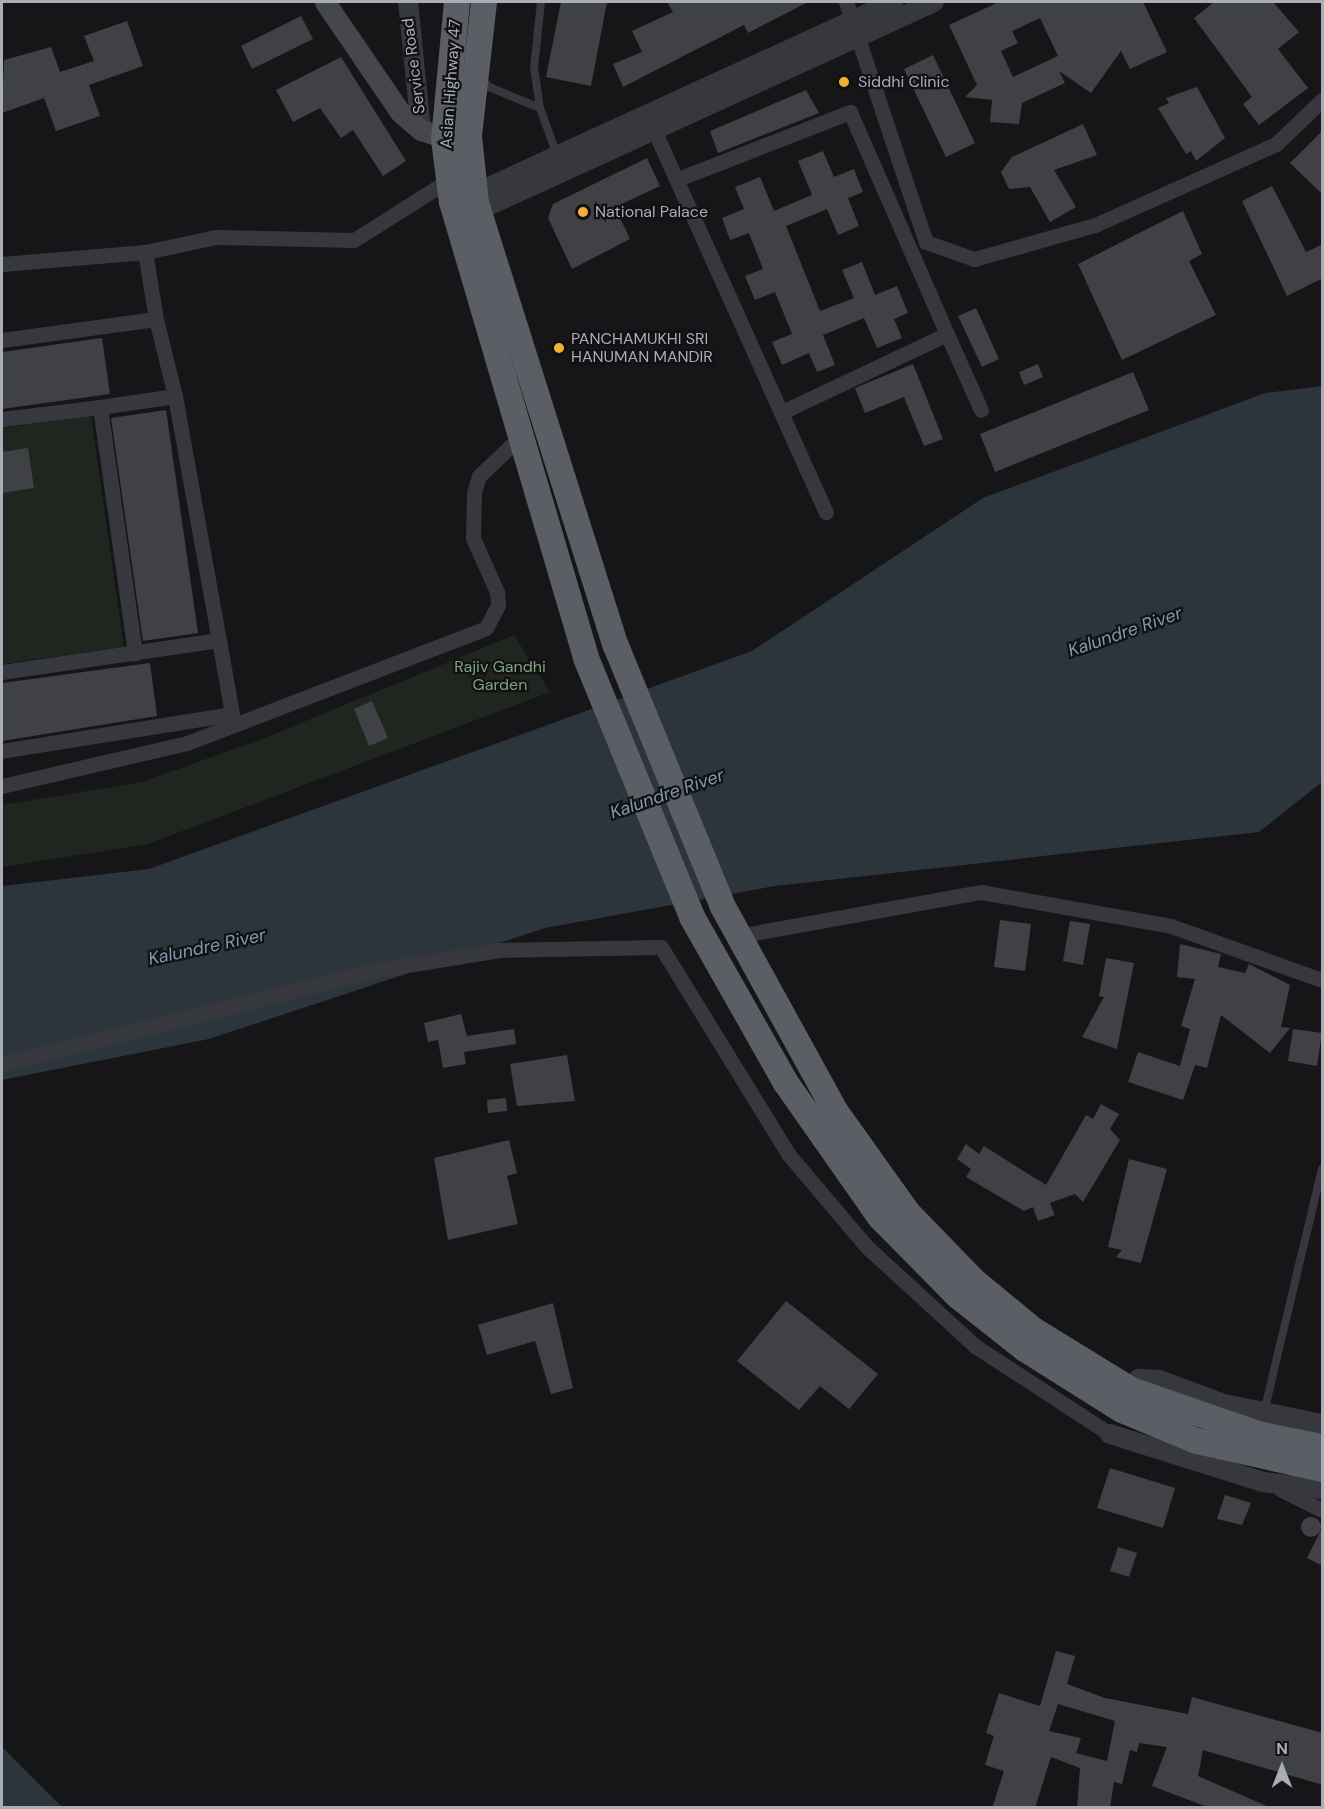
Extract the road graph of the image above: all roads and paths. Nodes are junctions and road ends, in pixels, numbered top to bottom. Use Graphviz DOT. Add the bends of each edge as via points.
graph roads {
  1 [pos="408,2"];
  2 [pos="457,2"];
  3 [pos="484,2"];
  4 [pos="541,2"];
  5 [pos="846,2"];
  6 [pos="893,2"];
  7 [pos="934,2"];
  8 [pos="330,5"];
  9 [pos="858,28"];
  10 [pos="476,73"];
  11 [pos="1323,100"];
  12 [pos="540,108"];
  13 [pos="651,123"];
  14 [pos="432,134"];
  15 [pos="470,145"];
  16 [pos="558,157"];
  17 [pos="678,179"];
  18 [pos="462,201"];
  19 [pos="145,252"];
  20 [pos="2,264"];
  21 [pos="156,320"];
  22 [pos="947,334"];
  23 [pos="2,340"];
  24 [pos="175,396"];
  25 [pos="100,407"];
  26 [pos="981,410"];
  27 [pos="782,412"];
  28 [pos="2,419"];
  29 [pos="519,438"];
  30 [pos="826,512"];
  31 [pos="219,640"];
  32 [pos="135,654"];
  33 [pos="2,672"];
  34 [pos="2,751"];
  35 [pos="2,786"];
  36 [pos="738,936"];
  37 [pos="1323,980"];
  38 [pos="2,1064"];
  39 [pos="1323,1169"];
  40 [pos="1131,1390"];
  41 [pos="1264,1414"];
  42 [pos="1323,1424"];
  43 [pos="1110,1434"];
  44 [pos="1323,1447"];
  45 [pos="1323,1469"];
  46 [pos="1263,1482"];
  47 [pos="1323,1488"];
  48 [pos="1323,1510"];
  1 -- 14 [label="street, Service Road"];
  2 -- 14 [label="highway, Asian Highway 47"];
  3 -- 10 [label="highway, Asian Highway 47"];
  4 -- 12 [label="lane" via="534,67"];
  5 -- 9 [label="street"];
  6 -- 9 [label="street"];
  7 -- 9 [label="street"];
  8 -- 14 [label="main road" via="400,112"];
  9 -- 11 [label="street" via="926,242 974,259 1095,225 1276,144"];
  9 -- 13 [label="street"];
  10 -- 12 [label="lane" via="489,87"];
  10 -- 15 [label="highway, Asian Highway 47"];
  12 -- 16 [label="lane"];
  13 -- 16 [label="street"];
  13 -- 17 [label="street"];
  13 -- 18 [label="street"];
  14 -- 15 [label="main road"];
  14 -- 18 [label="highway, Asian Highway 47"];
  15 -- 18 [label="highway, Asian Highway 47"];
  16 -- 18 [label="street"];
  17 -- 22 [label="street" via="850,112"];
  17 -- 27 [label="street"];
  18 -- 19 [label="street" via="354,240 246,235"];
  18 -- 29 [label="highway"];
  18 -- 36 [label="highway" via="615,646"];
  19 -- 20 [label="street"];
  19 -- 21 [label="street"];
  21 -- 23 [label="street"];
  21 -- 24 [label="street"];
  22 -- 26 [label="street"];
  22 -- 27 [label="street"];
  24 -- 25 [label="street"];
  24 -- 31 [label="street"];
  25 -- 28 [label="street"];
  25 -- 32 [label="street"];
  27 -- 30 [label="street"];
  29 -- 35 [label="street" via="479,476 474,493 473,538 497,592 498,605 486,628 188,743"];
  29 -- 45 [label="highway" via="585,658 692,917 786,1083 880,1217 958,1296 1025,1349 1122,1410 1197,1441"];
  31 -- 32 [label="street"];
  31 -- 34 [label="street" via="232,714"];
  32 -- 33 [label="street"];
  36 -- 37 [label="street" via="981,892 1171,926"];
  36 -- 40 [label="highway" via="836,1112 908,1213 974,1281 1032,1329"];
  38 -- 43 [label="street" via="371,971 499,950 661,947 789,1155 867,1248 975,1346"];
  39 -- 41 [label="lane"];
  40 -- 41 [label="street" via="1139,1379 1159,1380"];
  40 -- 44 [label="highway" via="1258,1434"];
  41 -- 42 [label="street"];
  43 -- 46 [label="street"];
  46 -- 47 [label="street"];
  46 -- 48 [label="street"];
}
